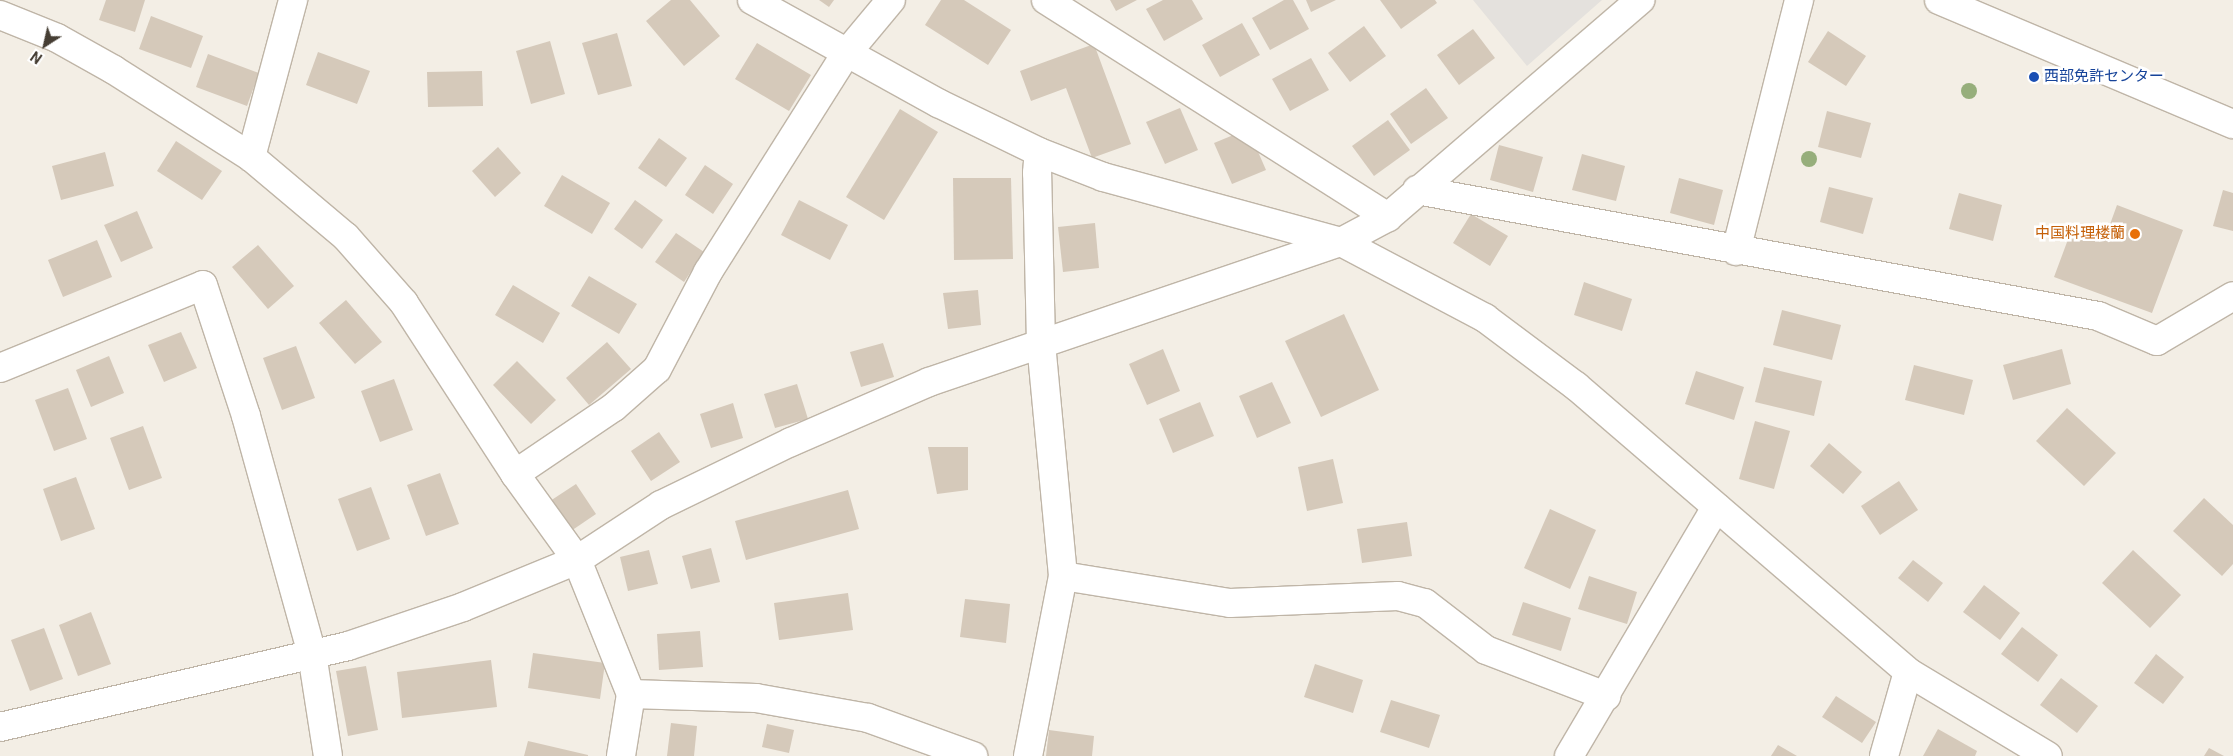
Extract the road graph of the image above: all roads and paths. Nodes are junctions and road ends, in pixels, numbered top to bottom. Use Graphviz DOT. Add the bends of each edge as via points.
graph roads {
  1 [pos="293,0"];
  2 [pos="752,0"];
  3 [pos="891,0"];
  4 [pos="1046,0"];
  5 [pos="1640,0"];
  6 [pos="1799,0"];
  7 [pos="1939,0"];
  8 [pos="0,15"];
  9 [pos="846,54"];
  10 [pos="2233,124"];
  11 [pos="1039,152"];
  12 [pos="251,157"];
  13 [pos="1417,190"];
  14 [pos="1388,217"];
  15 [pos="1341,242"];
  16 [pos="1736,251"];
  17 [pos="2233,296"];
  18 [pos="1041,344"];
  19 [pos="0,368"];
  20 [pos="515,474"];
  21 [pos="1716,507"];
  22 [pos="577,560"];
  23 [pos="1063,576"];
  24 [pos="312,654"];
  25 [pos="1908,672"];
  26 [pos="631,694"];
  27 [pos="1606,696"];
  28 [pos="0,728"];
  29 [pos="328,756"];
  30 [pos="621,756"];
  31 [pos="973,756"];
  32 [pos="1028,756"];
  33 [pos="1569,756"];
  34 [pos="1884,756"];
  35 [pos="2048,756"];
  1 -- 12 [label="street"];
  2 -- 9 [label="street"];
  3 -- 9 [label="street"];
  4 -- 14 [label="street"];
  5 -- 13 [label="street"];
  6 -- 16 [label="street"];
  7 -- 10 [label="street"];
  8 -- 12 [label="street" via="57,38 114,70"];
  9 -- 11 [label="street"];
  9 -- 20 [label="street" via="708,272 657,370 614,407"];
  11 -- 15 [label="street" via="1103,177"];
  11 -- 18 [label="street" via="1036,173"];
  12 -- 20 [label="street" via="346,237 404,303"];
  13 -- 14 [label="street"];
  13 -- 16 [label="street"];
  14 -- 15 [label="street"];
  15 -- 18 [label="street"];
  15 -- 21 [label="street" via="1485,318 1576,386"];
  16 -- 17 [label="street" via="2098,316 2157,342"];
  18 -- 22 [label="street" via="929,382 791,442 661,505"];
  18 -- 23 [label="street"];
  19 -- 24 [label="street" via="203,286 246,416"];
  20 -- 22 [label="street"];
  21 -- 25 [label="street"];
  21 -- 27 [label="street"];
  22 -- 24 [label="street" via="463,607 348,646"];
  22 -- 26 [label="street"];
  23 -- 27 [label="street" via="1230,603 1398,596 1424,603 1486,650"];
  23 -- 32 [label="street"];
  24 -- 28 [label="street"];
  24 -- 29 [label="street"];
  25 -- 34 [label="street"];
  25 -- 35 [label="street"];
  26 -- 30 [label="street"];
  26 -- 31 [label="street" via="756,698 868,718"];
  27 -- 33 [label="street"];
}
